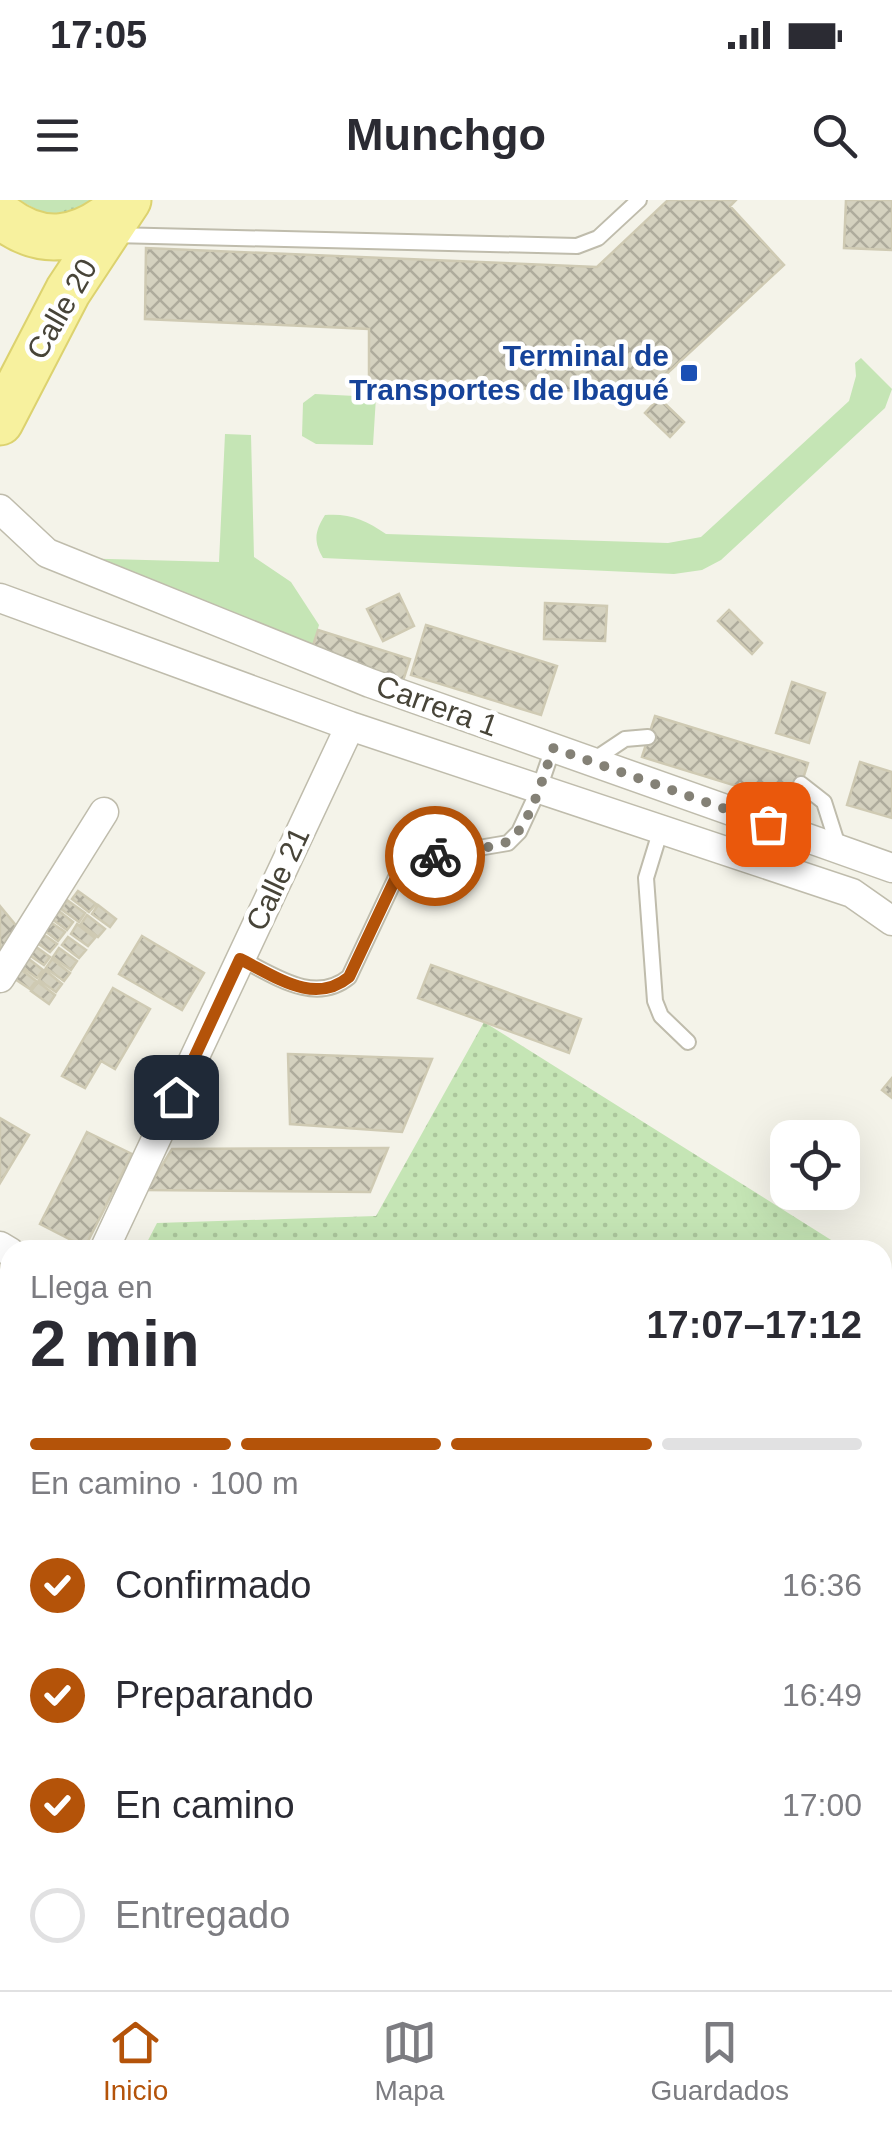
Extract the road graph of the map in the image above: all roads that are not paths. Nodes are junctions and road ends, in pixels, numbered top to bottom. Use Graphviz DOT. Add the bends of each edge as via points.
graph roads {
  1 [pos="639,200"];
  2 [pos="119,214"];
  3 [pos="0,215"];
  4 [pos="0,422"];
  5 [pos="0,509"];
  6 [pos="0,598"];
  7 [pos="350,726"];
  8 [pos="648,737"];
  9 [pos="553,748"];
  10 [pos="591,761"];
  11 [pos="802,784"];
  12 [pos="540,789"];
  13 [pos="104,812"];
  14 [pos="661,829"];
  15 [pos="839,849"];
  16 [pos="892,868"];
  17 [pos="892,922"];
  18 [pos="240,959"];
  19 [pos="0,978"];
  20 [pos="688,1042"];
  21 [pos="109,1240"];
  1 -- 2 [label="lane" via="598,238 577,246"];
  2 -- 3 [label="main road" via="72,237 42,237"];
  2 -- 4 [label="main road, Calle 20" via="68,291"];
  5 -- 9 [label="street, Carrera 1" via="47,553 370,683"];
  6 -- 7 [label="street, Carrera 1"];
  7 -- 12 [label="street, Carrera 1"];
  7 -- 18 [label="street, Calle 21"];
  8 -- 10 [label="lane" via="625,739"];
  9 -- 10 [label="street, Carrera 1"];
  9 -- 12 [label="lane"];
  10 -- 15 [label="street, Carrera 1"];
  11 -- 15 [label="lane" via="824,802"];
  12 -- 14 [label="street, Carrera 1"];
  12 -- 18 [label="lane" via="508,842 437,856 398,873 349,977 338,986 324,992 304,988"];
  13 -- 19 [label="street"];
  14 -- 17 [label="street, Carrera 1" via="852,892"];
  14 -- 20 [label="lane" via="646,878 655,1001 660,1016"];
  15 -- 16 [label="street, Carrera 1"];
  18 -- 21 [label="street, Calle 21"];
}
